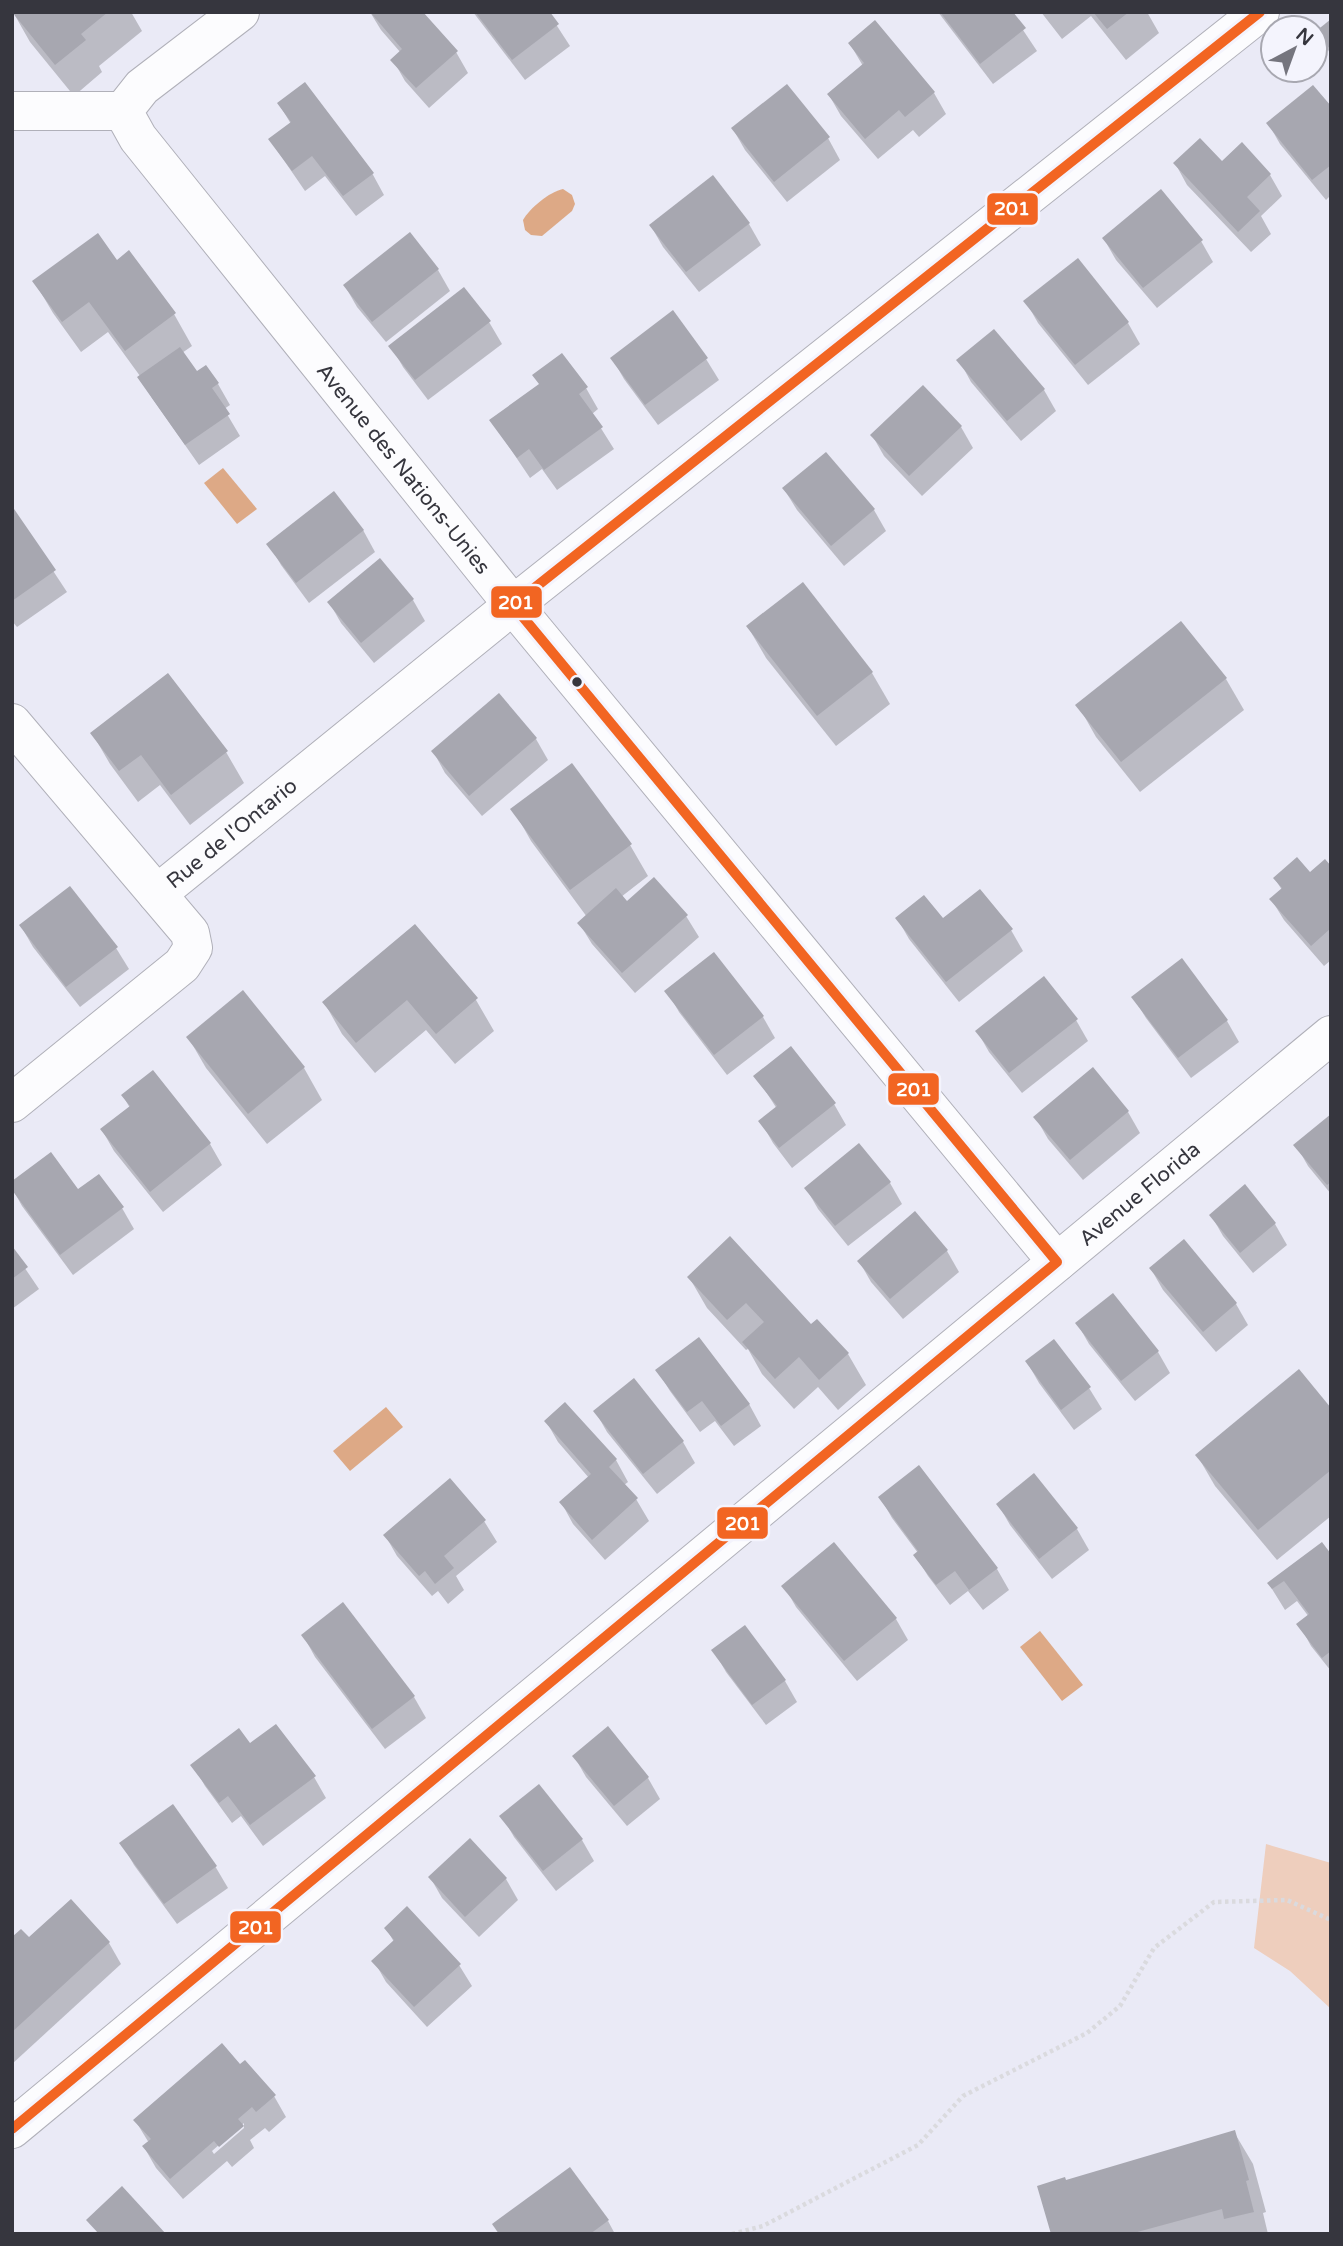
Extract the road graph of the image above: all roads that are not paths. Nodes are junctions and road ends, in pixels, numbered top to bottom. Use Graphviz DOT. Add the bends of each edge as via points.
graph roads {
  1 [pos="240,12"];
  2 [pos="1260,12"];
  3 [pos="12,111"];
  4 [pos="123,111"];
  5 [pos="513,605"];
  6 [pos="12,723"];
  7 [pos="157,894"];
  8 [pos="1331,1035"];
  9 [pos="12,1103"];
  10 [pos="1057,1262"];
  11 [pos="12,2129"];
  1 -- 4 [label="street" via="142,87"];
  2 -- 5 [label="street, Rue de l'Ontario"];
  3 -- 4 [label="street"];
  4 -- 5 [label="street, Avenue des Nations-Unies" via="138,138"];
  5 -- 7 [label="street, Rue de l'Ontario"];
  5 -- 10 [label="street, Avenue des Nations-Unies"];
  6 -- 7 [label="street"];
  7 -- 9 [label="street, Rue de l'Ontario" via="190,933 193,948 182,965"];
  8 -- 10 [label="street, Avenue Florida"];
  10 -- 11 [label="street, Avenue Florida"];
}
